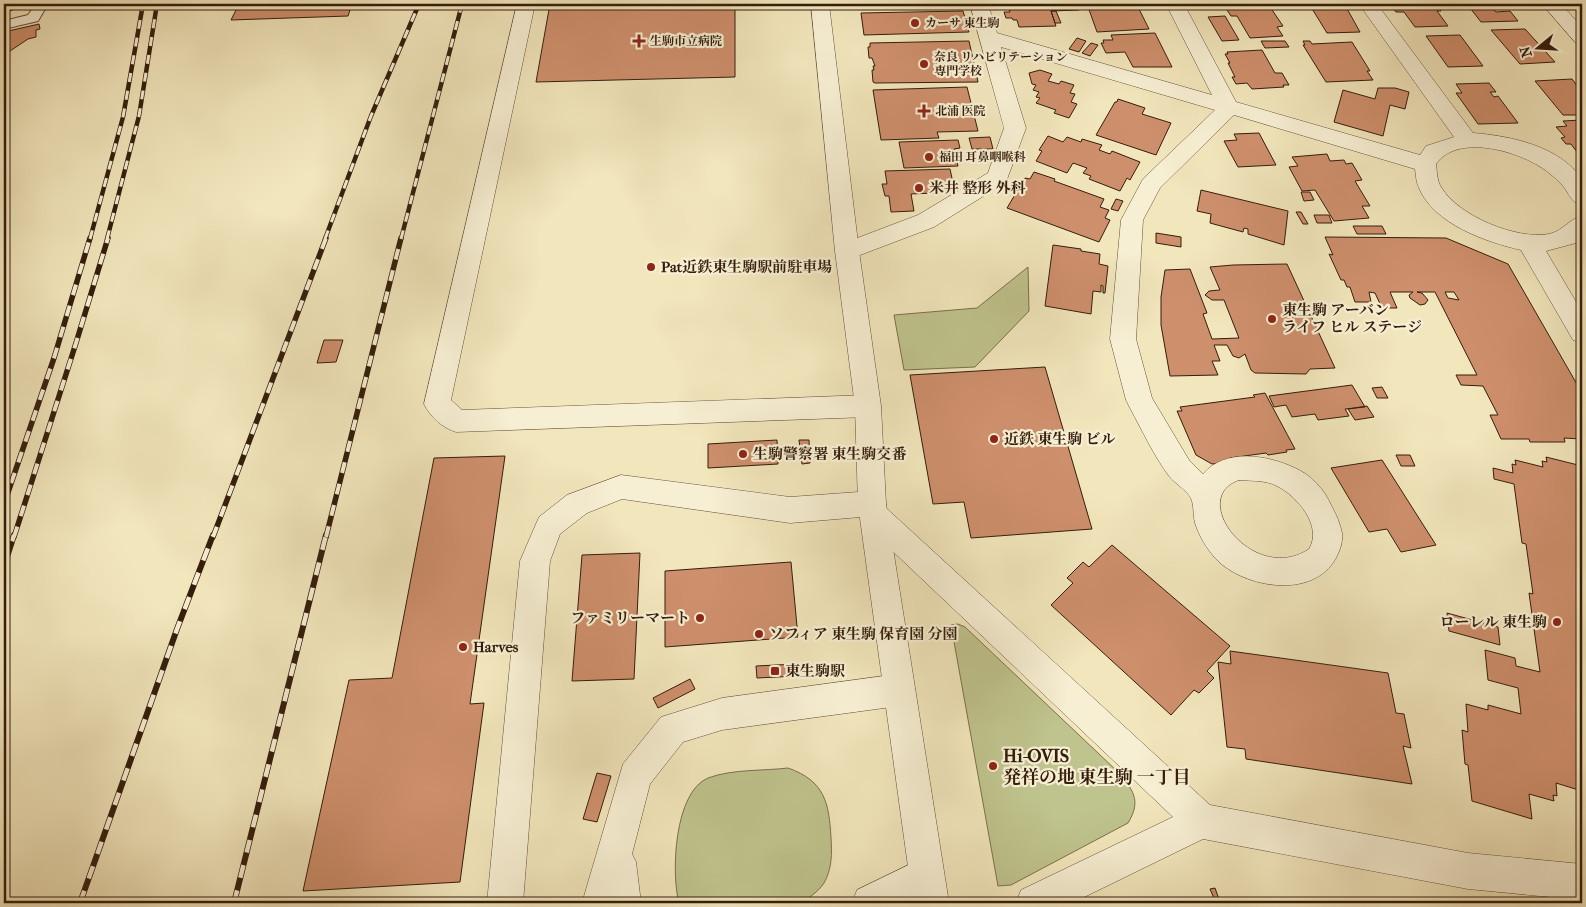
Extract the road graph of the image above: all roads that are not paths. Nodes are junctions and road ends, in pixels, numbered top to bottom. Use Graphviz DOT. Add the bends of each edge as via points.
graph roads {
  1 [pos="42,4"];
  2 [pos="526,4"];
  3 [pos="820,4"];
  4 [pos="979,4"];
  5 [pos="1175,4"];
  6 [pos="1368,4"];
  7 [pos="1551,4"];
  8 [pos="4,25"];
  9 [pos="990,37"];
  10 [pos="1582,38"];
  11 [pos="1229,108"];
  12 [pos="1467,140"];
  13 [pos="1425,164"];
  14 [pos="1578,185"];
  15 [pos="1582,224"];
  16 [pos="1529,243"];
  17 [pos="847,250"];
  18 [pos="1582,333"];
  19 [pos="868,406"];
  20 [pos="1206,495"];
  21 [pos="873,510"];
  22 [pos="899,690"];
  23 [pos="1202,821"];
  24 [pos="616,850"];
  25 [pos="1582,882"];
  26 [pos="928,889"];
  27 [pos="505,903"];
  28 [pos="600,903"];
  29 [pos="622,903"];
  30 [pos="870,903"];
  31 [pos="1034,903"];
  1 -- 8 [label="lane" via="33,18"];
  2 -- 19 [label="street" via="437,404 456,421"];
  3 -- 17 [label="street"];
  4 -- 9 [label="street"];
  5 -- 11 [label="street"];
  6 -- 12 [label="street"];
  7 -- 10 [label="street"];
  9 -- 11 [label="street"];
  9 -- 17 [label="street" via="1015,128 998,176 926,221"];
  11 -- 13 [label="street"];
  11 -- 20 [label="street" via="1152,184 1132,220 1123,339 1139,400 1179,468"];
  12 -- 13 [label="street" via="1434,151"];
  12 -- 14 [label="street" via="1499,142 1530,152 1555,166"];
  13 -- 16 [label="street" via="1430,189 1444,207 1467,223 1499,237"];
  15 -- 16 [label="street" via="1576,233 1560,241"];
  16 -- 18 [label="street"];
  17 -- 19 [label="street"];
  19 -- 21 [label="street"];
  21 -- 22 [label="street"];
  21 -- 23 [label="street"];
  21 -- 27 [label="street" via="790,510 621,487 577,504 549,526 535,561"];
  22 -- 24 [label="street" via="722,714 673,729 635,776"];
  22 -- 26 [label="street"];
  23 -- 25 [label="street" via="1468,871"];
  23 -- 31 [label="street"];
  24 -- 28 [label="street"];
  24 -- 29 [label="street"];
  26 -- 30 [label="street"];
}
